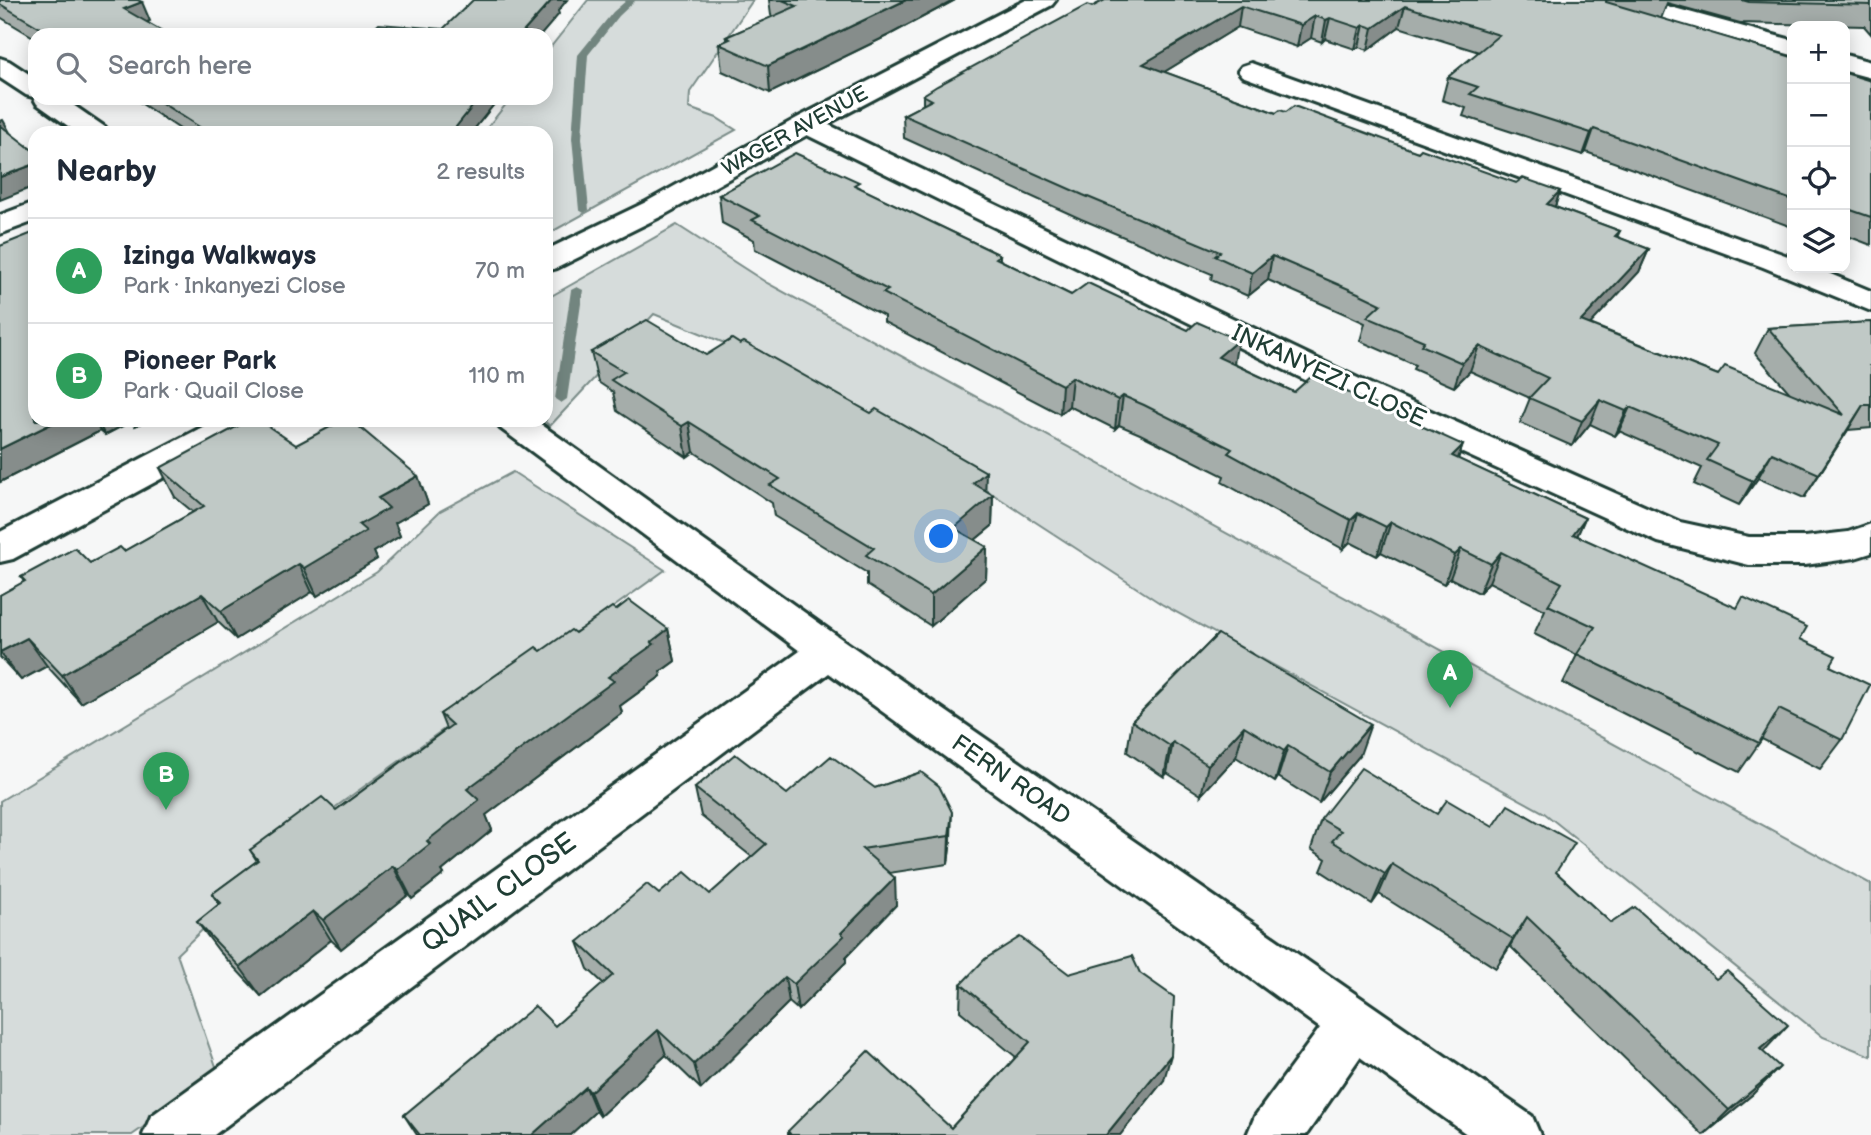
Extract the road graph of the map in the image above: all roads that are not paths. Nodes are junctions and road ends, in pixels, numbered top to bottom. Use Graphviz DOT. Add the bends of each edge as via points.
graph roads {
  1 [pos="1044,0"];
  2 [pos="1619,0"];
  3 [pos="1787,47"];
  4 [pos="1850,64"];
  5 [pos="0,66"];
  6 [pos="1871,70"];
  7 [pos="1251,71"];
  8 [pos="28,85"];
  9 [pos="56,105"];
  10 [pos="806,124"];
  11 [pos="86,126"];
  12 [pos="28,214"];
  13 [pos="0,225"];
  14 [pos="553,259"];
  15 [pos="1871,302"];
  16 [pos="230,427"];
  17 [pos="522,427"];
  18 [pos="1871,537"];
  19 [pos="0,549"];
  20 [pos="829,651"];
  21 [pos="1354,1022"];
  22 [pos="170,1135"];
  23 [pos="1273,1135"];
  24 [pos="1513,1135"];
  1 -- 10 [label="street, WAGER AVENUE"];
  2 -- 3 [label="street"];
  4 -- 6 [label="street"];
  5 -- 8 [label="street"];
  7 -- 15 [label="street" via="1774,261"];
  9 -- 11 [label="street"];
  10 -- 14 [label="street, WAGER AVENUE" via="654,209"];
  10 -- 18 [label="street, INKANYEZI CLOSE" via="1354,390 1671,533 1748,551 1805,551 1856,545"];
  12 -- 13 [label="street"];
  16 -- 19 [label="street"];
  17 -- 20 [label="street, FERN ROAD"];
  20 -- 21 [label="street, FERN ROAD"];
  20 -- 22 [label="street, QUAIL CLOSE"];
  21 -- 23 [label="street"];
  21 -- 24 [label="street, FERN ROAD"];
}
